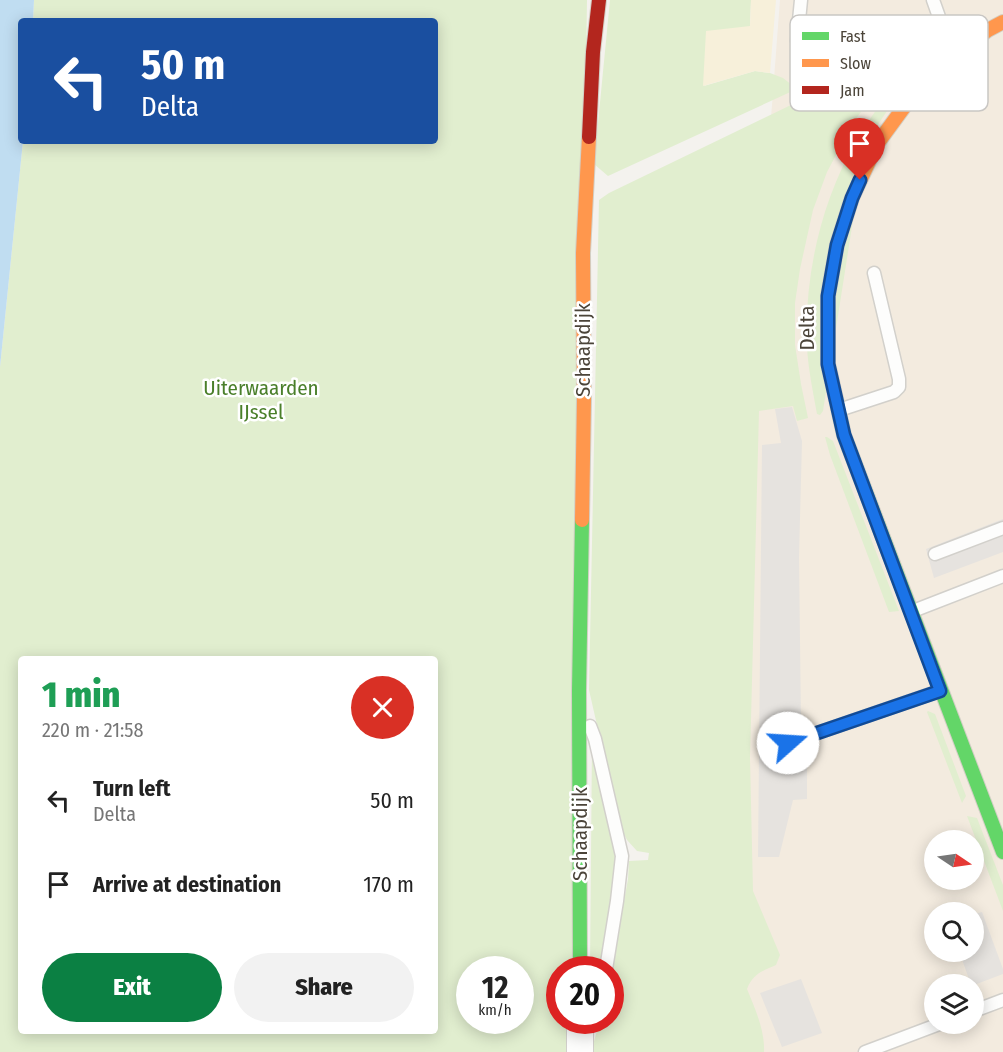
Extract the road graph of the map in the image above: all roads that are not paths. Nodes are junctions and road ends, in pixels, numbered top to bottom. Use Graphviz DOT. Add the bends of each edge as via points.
graph roads {
  1 [pos="599,0"];
  2 [pos="801,0"];
  3 [pos="933,0"];
  4 [pos="800,15"];
  5 [pos="938,15"];
  6 [pos="1003,22"];
  7 [pos="988,30"];
  8 [pos="902,111"];
  9 [pos="873,273"];
  10 [pos="838,411"];
  11 [pos="1003,528"];
  12 [pos="935,554"];
  13 [pos="1003,576"];
  14 [pos="912,612"];
  15 [pos="940,691"];
  16 [pos="579,700"];
  17 [pos="788,743"];
  18 [pos="1003,852"];
  19 [pos="580,956"];
  20 [pos="608,956"];
  21 [pos="1003,1000"];
  22 [pos="984,1007"];
  23 [pos="924,1030"];
  24 [pos="865,1052"];
  1 -- 16 [label="street, Schaapdijk" via="583,253"];
  2 -- 4 [label="lane"];
  3 -- 5 [label="lane"];
  6 -- 7 [label="street, Delta"];
  8 -- 10 [label="street, Delta" via="877,144 852,198 837,245 828,296 828,364"];
  9 -- 10 [label="lane" via="899,387"];
  10 -- 14 [label="street, Delta"];
  11 -- 12 [label="lane"];
  13 -- 14 [label="lane"];
  14 -- 15 [label="street, Delta"];
  15 -- 17 [label="lane"];
  15 -- 18 [label="street, Delta"];
  16 -- 19 [label="street, Schaapdijk"];
  16 -- 20 [label="lane, Schaapdijk" via="595,739 622,856"];
  21 -- 22 [label="lane"];
  23 -- 24 [label="lane"];
}
